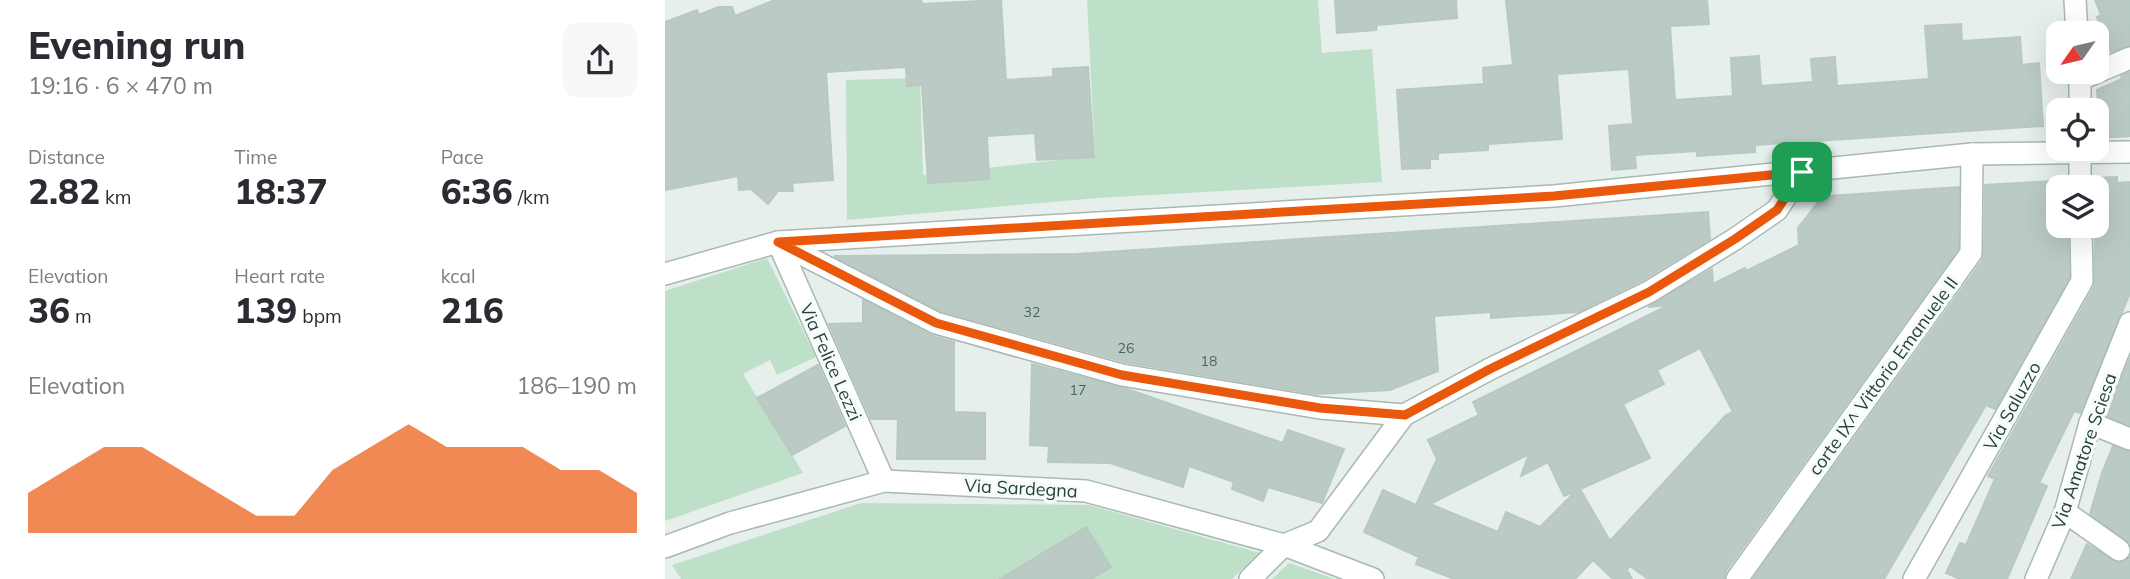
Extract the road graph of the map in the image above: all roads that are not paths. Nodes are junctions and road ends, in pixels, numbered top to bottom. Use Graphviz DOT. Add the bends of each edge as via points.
graph roads {
  1 [pos="2075,0"];
  2 [pos="2076,21"];
  3 [pos="2130,58"];
  4 [pos="2109,65"];
  5 [pos="2046,152"];
  6 [pos="2109,152"];
  7 [pos="2130,152"];
  8 [pos="1972,154"];
  9 [pos="1802,172"];
  10 [pos="2081,238"];
  11 [pos="778,242"];
  12 [pos="665,274"];
  13 [pos="2130,323"];
  14 [pos="1405,415"];
  15 [pos="2090,423"];
  16 [pos="2130,439"];
  17 [pos="884,481"];
  18 [pos="2065,512"];
  19 [pos="1284,545"];
  20 [pos="665,547"];
  21 [pos="2119,550"];
  22 [pos="1250,579"];
  23 [pos="1373,579"];
  24 [pos="1737,579"];
  25 [pos="1914,579"];
  26 [pos="2036,579"];
  1 -- 2 [label="street"];
  3 -- 4 [label="street"];
  5 -- 8 [label="street"];
  6 -- 7 [label="street"];
  8 -- 9 [label="street"];
  8 -- 24 [label="street, corte IX^ Vittorio Emanuele II" via="1971,254"];
  9 -- 11 [label="street" via="1554,196"];
  9 -- 14 [label="street" via="1777,210 1671,279"];
  10 -- 25 [label="street, Via Saluzzo" via="2082,281"];
  11 -- 12 [label="street"];
  11 -- 14 [label="street" via="936,323 1122,375 1320,408"];
  11 -- 17 [label="street, Via Felice Lezzi"];
  13 -- 15 [label="street, Via Amatore Sciesa"];
  14 -- 19 [label="street" via="1318,531"];
  15 -- 16 [label="street"];
  15 -- 18 [label="street, Via Amatore Sciesa"];
  17 -- 19 [label="street, Via Sardegna" via="1086,491"];
  17 -- 20 [label="street, Via Sardegna" via="730,523"];
  18 -- 21 [label="street"];
  18 -- 26 [label="street, Via Amatore Sciesa"];
  19 -- 22 [label="street"];
  19 -- 23 [label="street, Via Sardegna"];
}
